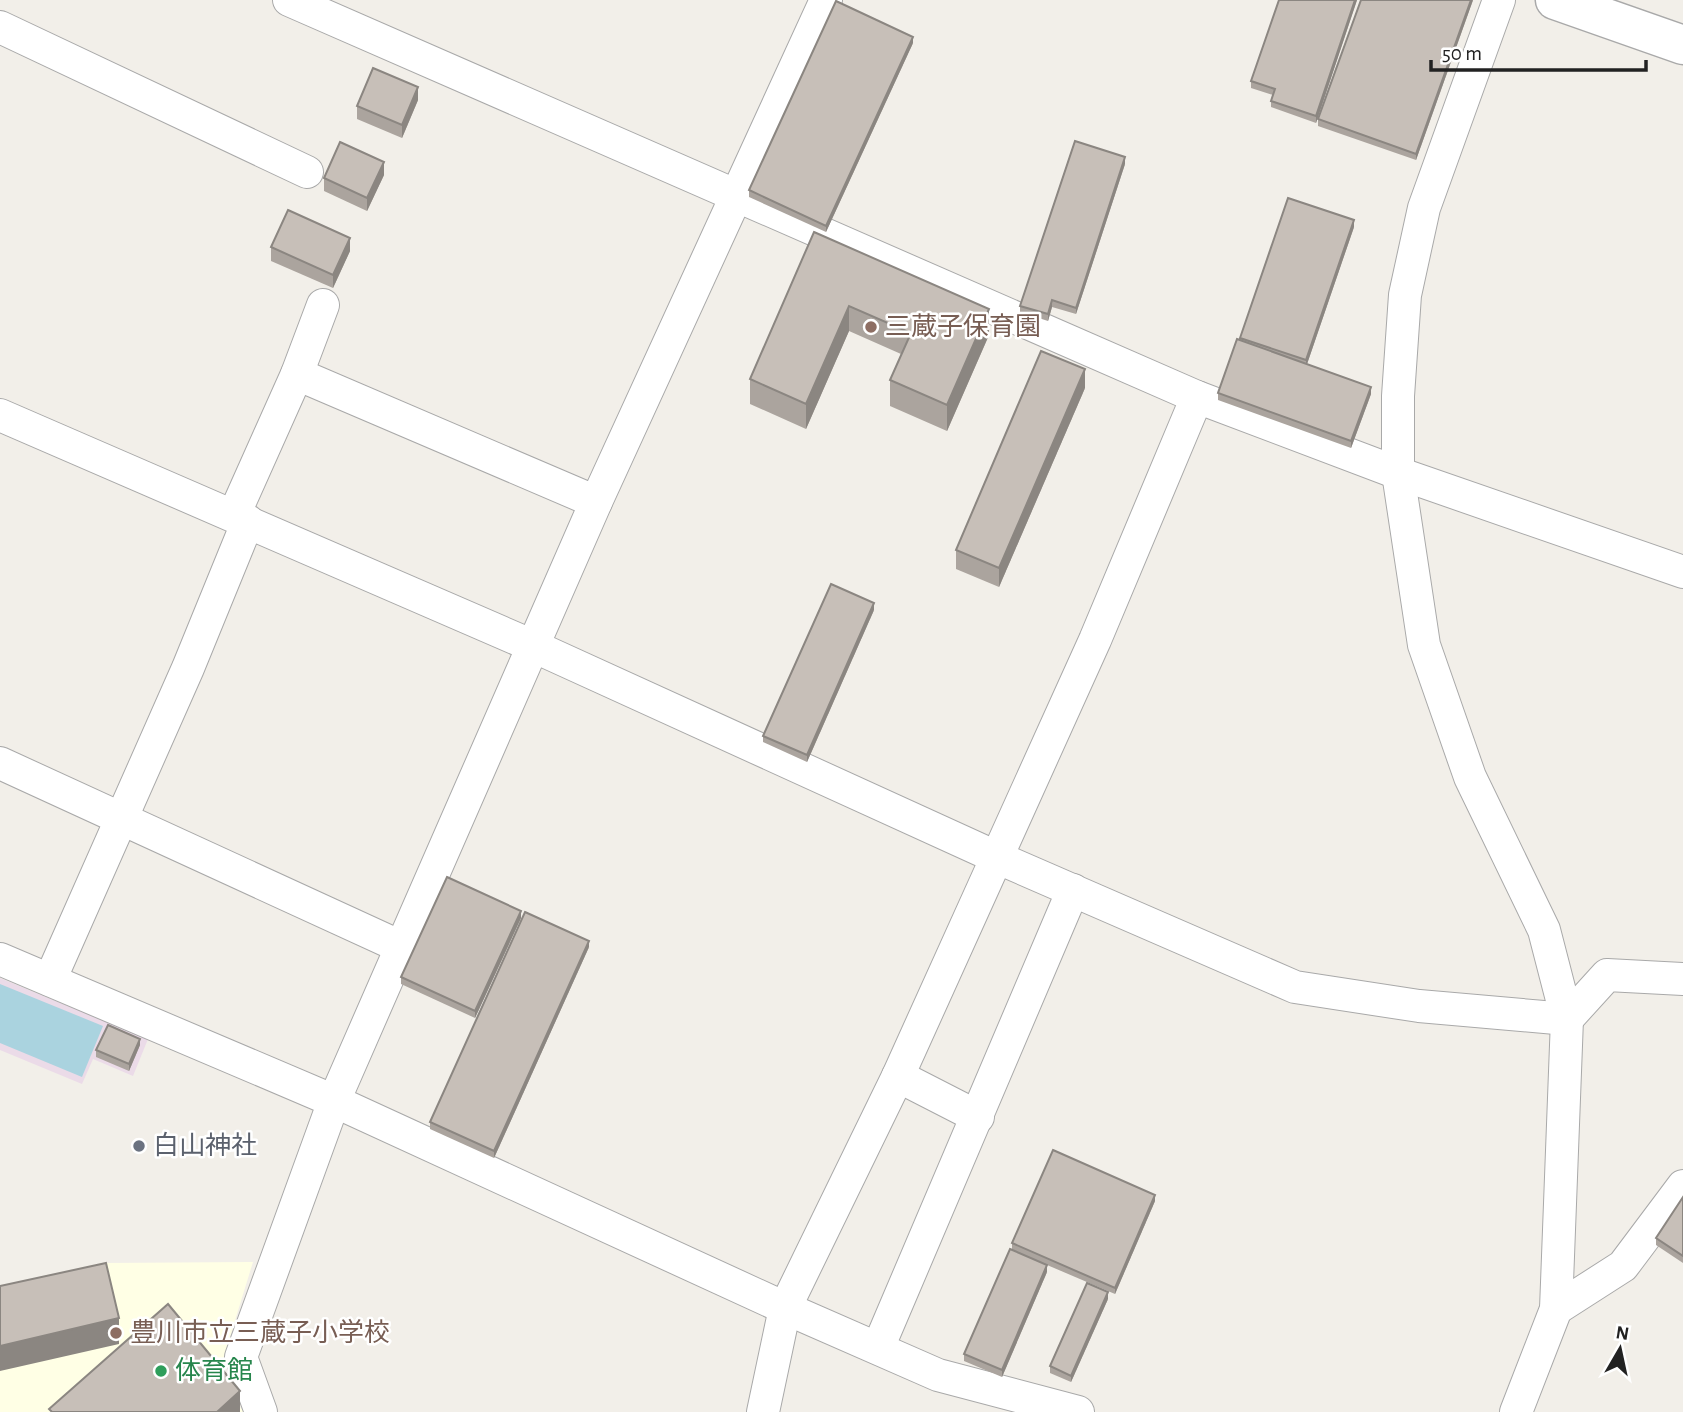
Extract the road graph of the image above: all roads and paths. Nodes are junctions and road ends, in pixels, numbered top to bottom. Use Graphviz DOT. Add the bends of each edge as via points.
graph roads {
  1 [pos="7,0"];
  2 [pos="289,0"];
  3 [pos="826,0"];
  4 [pos="1499,0"];
  5 [pos="1555,0"];
  6 [pos="0,21"];
  7 [pos="0,27"];
  8 [pos="1683,45"];
  9 [pos="307,172"];
  10 [pos="734,196"];
  11 [pos="323,305"];
  12 [pos="297,374"];
  13 [pos="1197,397"];
  14 [pos="0,415"];
  15 [pos="1398,473"];
  16 [pos="596,502"];
  17 [pos="241,518"];
  18 [pos="1683,572"];
  19 [pos="533,646"];
  20 [pos="0,763"];
  21 [pos="122,818"];
  22 [pos="996,857"];
  23 [pos="1073,890"];
  24 [pos="401,947"];
  25 [pos="0,959"];
  26 [pos="1683,979"];
  27 [pos="50,980"];
  28 [pos="1567,1019"];
  29 [pos="898,1076"];
  30 [pos="334,1101"];
  31 [pos="978,1117"];
  32 [pos="1683,1186"];
  33 [pos="785,1308"];
  34 [pos="1556,1308"];
  35 [pos="878,1348"];
  36 [pos="261,1412"];
  37 [pos="763,1412"];
  38 [pos="1078,1412"];
  39 [pos="1516,1412"];
  1 -- 6 [label="street"];
  2 -- 10 [label="street"];
  3 -- 10 [label="street"];
  4 -- 15 [label="street" via="1424,208 1405,295"];
  5 -- 8 [label="street"];
  7 -- 9 [label="street"];
  10 -- 13 [label="street"];
  10 -- 16 [label="street"];
  11 -- 12 [label="street"];
  12 -- 16 [label="street"];
  12 -- 17 [label="street"];
  13 -- 15 [label="street"];
  13 -- 22 [label="street" via="1095,640"];
  14 -- 17 [label="street"];
  15 -- 18 [label="street"];
  15 -- 28 [label="street" via="1424,645 1470,777 1544,930"];
  16 -- 19 [label="street"];
  17 -- 19 [label="street"];
  17 -- 21 [label="street"];
  19 -- 22 [label="street"];
  19 -- 24 [label="street"];
  20 -- 21 [label="street"];
  21 -- 24 [label="street"];
  21 -- 27 [label="street"];
  22 -- 23 [label="street"];
  22 -- 29 [label="street"];
  23 -- 28 [label="street" via="1295,987 1419,1006"];
  23 -- 31 [label="street"];
  24 -- 30 [label="street"];
  25 -- 27 [label="street"];
  26 -- 28 [label="street" via="1608,975"];
  27 -- 30 [label="street"];
  28 -- 34 [label="street"];
  29 -- 31 [label="street"];
  29 -- 33 [label="street"];
  30 -- 33 [label="street"];
  30 -- 36 [label="street" via="240,1357"];
  31 -- 35 [label="street"];
  32 -- 34 [label="street" via="1623,1266"];
  33 -- 35 [label="street"];
  33 -- 37 [label="street"];
  34 -- 39 [label="street"];
  35 -- 38 [label="street" via="938,1375"];
}
